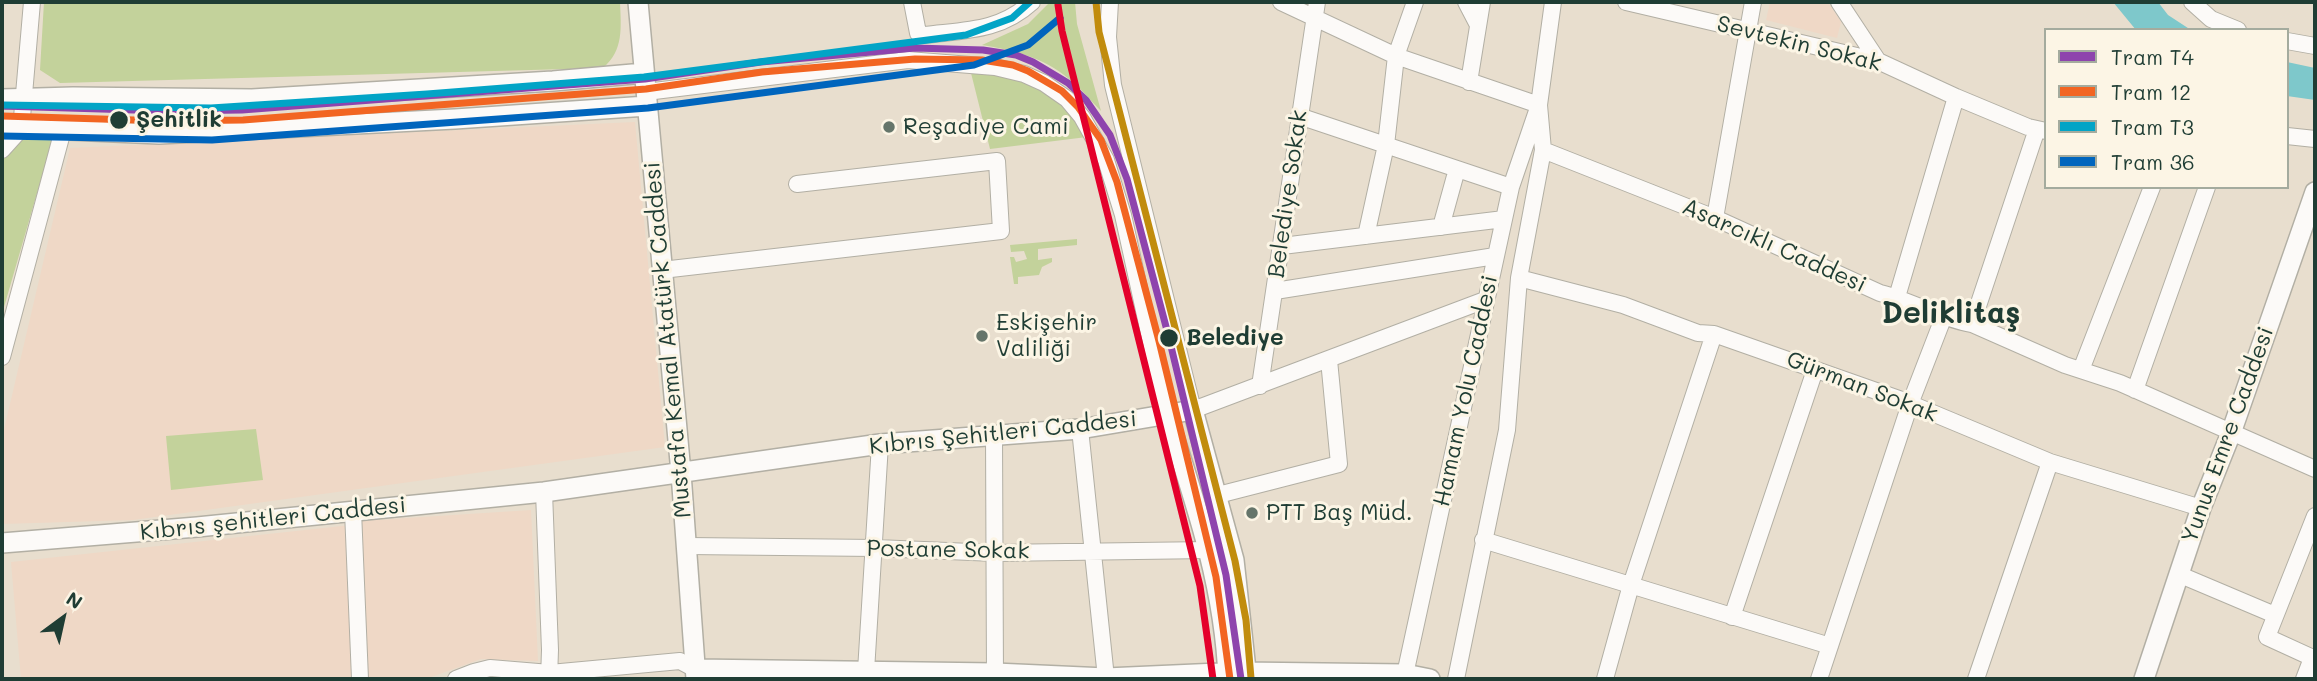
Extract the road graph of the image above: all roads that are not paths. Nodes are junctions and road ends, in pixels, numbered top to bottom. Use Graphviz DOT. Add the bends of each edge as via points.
graph roads {
  1 [pos="32,2"];
  2 [pos="638,2"];
  3 [pos="912,2"];
  4 [pos="1032,2"];
  5 [pos="1110,2"];
  6 [pos="1280,2"];
  7 [pos="1317,2"];
  8 [pos="1415,2"];
  9 [pos="1466,2"];
  10 [pos="1482,2"];
  11 [pos="1553,2"];
  12 [pos="1626,2"];
  13 [pos="1753,2"];
  14 [pos="1839,2"];
  15 [pos="2192,2"];
  16 [pos="1315,19"];
  17 [pos="1478,25"];
  18 [pos="2233,28"];
  19 [pos="1747,31"];
  20 [pos="2289,41"];
  21 [pos="2315,46"];
  22 [pos="1396,56"];
  23 [pos="1878,61"];
  24 [pos="1469,82"];
  25 [pos="646,90"];
  26 [pos="1956,97"];
  27 [pos="2,99"];
  28 [pos="23,100"];
  29 [pos="1539,105"];
  30 [pos="1299,116"];
  31 [pos="11,128"];
  32 [pos="63,130"];
  33 [pos="2041,130"];
  34 [pos="2289,136"];
  35 [pos="2315,139"];
  36 [pos="1386,145"];
  37 [pos="2,150"];
  38 [pos="1543,150"];
  39 [pos="1457,169"];
  40 [pos="797,184"];
  41 [pos="1511,187"];
  42 [pos="2151,189"];
  43 [pos="2206,189"];
  44 [pos="2315,192"];
  45 [pos="1715,218"];
  46 [pos="1504,219"];
  47 [pos="1441,227"];
  48 [pos="1366,236"];
  49 [pos="1282,246"];
  50 [pos="1495,256"];
  51 [pos="662,270"];
  52 [pos="1519,278"];
  53 [pos="1275,291"];
  54 [pos="1897,297"];
  55 [pos="1485,300"];
  56 [pos="1944,316"];
  57 [pos="1972,324"];
  58 [pos="1714,334"];
  59 [pos="2,356"];
  60 [pos="1329,360"];
  61 [pos="1815,370"];
  62 [pos="2081,370"];
  63 [pos="1259,386"];
  64 [pos="2134,390"];
  65 [pos="1910,404"];
  66 [pos="1194,410"];
  67 [pos="1167,415"];
  68 [pos="1080,429"];
  69 [pos="2231,433"];
  70 [pos="994,434"];
  71 [pos="880,444"];
  72 [pos="2050,462"];
  73 [pos="2315,469"];
  74 [pos="681,472"];
  75 [pos="544,492"];
  76 [pos="1218,495"];
  77 [pos="2201,508"];
  78 [pos="353,511"];
  79 [pos="2315,516"];
  80 [pos="1483,540"];
  81 [pos="2,543"];
  82 [pos="687,547"];
  83 [pos="876,548"];
  84 [pos="1209,550"];
  85 [pos="1093,551"];
  86 [pos="995,553"];
  87 [pos="2178,574"];
  88 [pos="1631,584"];
  89 [pos="2275,615"];
  90 [pos="1732,617"];
  91 [pos="1830,646"];
  92 [pos="2314,658"];
  93 [pos="696,674"];
  94 [pos="867,675"];
  95 [pos="549,676"];
  96 [pos="995,676"];
  97 [pos="1237,676"];
  98 [pos="1404,677"];
  99 [pos="1106,678"];
  100 [pos="360,679"];
  101 [pos="456,679"];
  102 [pos="1430,679"];
  103 [pos="1456,679"];
  104 [pos="1605,679"];
  105 [pos="1819,679"];
  106 [pos="1976,679"];
  107 [pos="2144,679"];
  108 [pos="2304,679"];
  1 -- 28 [label="street"];
  2 -- 25 [label="main road, Mustafa Kemal Atatürk Caddesi"];
  3 -- 4 [label="street" via="918,33 924,35 979,30"];
  5 -- 66 [label="street" via="1108,37 1115,96"];
  6 -- 16 [label="street"];
  7 -- 16 [label="street, Belediye Sokak"];
  8 -- 22 [label="street"];
  9 -- 17 [label="street"];
  10 -- 17 [label="street"];
  11 -- 29 [label="street, Hamam Yolu Caddesi"];
  12 -- 19 [label="street, Sevtekin Sokak"];
  13 -- 19 [label="street"];
  14 -- 23 [label="street"];
  15 -- 18 [label="street" via="2211,19"];
  16 -- 22 [label="street"];
  16 -- 30 [label="street, Belediye Sokak"];
  17 -- 24 [label="street"];
  19 -- 23 [label="street, Sevtekin Sokak"];
  19 -- 45 [label="street"];
  20 -- 21 [label="street"];
  22 -- 24 [label="street"];
  22 -- 36 [label="street"];
  23 -- 26 [label="street, Sevtekin Sokak"];
  24 -- 29 [label="street"];
  25 -- 28 [label="main road" via="553,81 252,99"];
  25 -- 32 [label="main road" via="455,119 172,133"];
  25 -- 51 [label="main road, Mustafa Kemal Atatürk Caddesi"];
  25 -- 67 [label="street" via="908,60 996,67 1044,83 1082,117 1106,160 1123,215"];
  26 -- 33 [label="street, Sevtekin Sokak"];
  26 -- 54 [label="street"];
  27 -- 28 [label="main road"];
  28 -- 31 [label="street"];
  29 -- 38 [label="street, Hamam Yolu Caddesi"];
  29 -- 41 [label="street, Hamam Yolu Caddesi"];
  30 -- 36 [label="street"];
  30 -- 49 [label="street, Belediye Sokak"];
  31 -- 32 [label="main road"];
  31 -- 37 [label="street"];
  32 -- 59 [label="street"];
  33 -- 57 [label="street"];
  34 -- 35 [label="street"];
  36 -- 39 [label="street"];
  36 -- 48 [label="street"];
  38 -- 45 [label="street, Asarcıklı Caddesi"];
  38 -- 52 [label="street, Hamam Yolu Caddesi"];
  39 -- 41 [label="street"];
  39 -- 47 [label="street"];
  40 -- 51 [label="street" via="998,161 1001,230"];
  41 -- 46 [label="street, Hamam Yolu Caddesi"];
  42 -- 62 [label="street"];
  43 -- 64 [label="street"];
  44 -- 69 [label="main road, Yunus Emre Caddesi"];
  45 -- 54 [label="street, Asarcıklı Caddesi"];
  46 -- 47 [label="street"];
  46 -- 50 [label="street, Hamam Yolu Caddesi"];
  47 -- 48 [label="street"];
  48 -- 49 [label="street"];
  49 -- 53 [label="street, Belediye Sokak"];
  50 -- 53 [label="street"];
  50 -- 55 [label="street, Hamam Yolu Caddesi"];
  51 -- 74 [label="main road, Mustafa Kemal Atatürk Caddesi"];
  52 -- 58 [label="street, Gürman Sokak" via="1623,304 1698,333"];
  52 -- 80 [label="street, Hamam Yolu Caddesi" via="1507,430"];
  53 -- 63 [label="street, Belediye Sokak"];
  54 -- 56 [label="street, Asarcıklı Caddesi"];
  55 -- 60 [label="street, Kıbrıs Şehitleri Caddesi"];
  55 -- 98 [label="street, Hamam Yolu Caddesi"];
  56 -- 57 [label="street, Asarcıklı Caddesi"];
  56 -- 65 [label="street"];
  57 -- 62 [label="street, Asarcıklı Caddesi"];
  58 -- 61 [label="street, Gürman Sokak"];
  58 -- 88 [label="street"];
  60 -- 63 [label="street, Kıbrıs Şehitleri Caddesi"];
  60 -- 76 [label="street" via="1339,464"];
  61 -- 65 [label="street, Gürman Sokak"];
  61 -- 90 [label="street"];
  62 -- 64 [label="street, Asarcıklı Caddesi"];
  63 -- 66 [label="street, Kıbrıs Şehitleri Caddesi"];
  64 -- 69 [label="street, Asarcıklı Caddesi"];
  65 -- 72 [label="street, Gürman Sokak"];
  65 -- 91 [label="street"];
  66 -- 67 [label="main road, Kıbrıs Şehitleri Caddesi"];
  66 -- 76 [label="main road"];
  67 -- 68 [label="main road, Kıbrıs Şehitleri Caddesi"];
  67 -- 84 [label="main road"];
  68 -- 70 [label="main road, Kıbrıs Şehitleri Caddesi"];
  68 -- 85 [label="street"];
  69 -- 73 [label="street, Asarcıklı Caddesi"];
  69 -- 77 [label="main road, Yunus Emre Caddesi"];
  70 -- 71 [label="main road, Kıbrıs Şehitleri Caddesi"];
  70 -- 86 [label="street"];
  71 -- 74 [label="main road, Kıbrıs Şehitleri Caddesi"];
  71 -- 83 [label="street"];
  72 -- 77 [label="street, Gürman Sokak"];
  72 -- 106 [label="street"];
  74 -- 75 [label="main road, Kıbrıs Şehitleri Caddesi"];
  74 -- 82 [label="main road, Mustafa Kemal Atatürk Caddesi"];
  75 -- 78 [label="main road, Kıbrıs şehitleri Caddesi"];
  75 -- 95 [label="street"];
  76 -- 97 [label="main road" via="1234,560"];
  77 -- 87 [label="main road, Yunus Emre Caddesi"];
  78 -- 81 [label="main road, Kıbrıs şehitleri Caddesi"];
  78 -- 100 [label="street"];
  79 -- 89 [label="street"];
  80 -- 88 [label="street"];
  80 -- 103 [label="street, Hamam Yolu Caddesi"];
  82 -- 83 [label="street, Postane Sokak"];
  82 -- 93 [label="main road, Mustafa Kemal Atatürk Caddesi"];
  83 -- 86 [label="street, Postane Sokak"];
  83 -- 94 [label="street"];
  84 -- 85 [label="street, Postane Sokak"];
  84 -- 97 [label="main road"];
  85 -- 86 [label="street, Postane Sokak"];
  85 -- 99 [label="street"];
  86 -- 96 [label="street"];
  87 -- 89 [label="street"];
  87 -- 107 [label="main road, Yunus Emre Caddesi"];
  88 -- 90 [label="street"];
  88 -- 104 [label="street"];
  89 -- 92 [label="street" via="2267,637"];
  90 -- 91 [label="street"];
  91 -- 105 [label="street"];
  92 -- 108 [label="street"];
  93 -- 94 [label="main road"];
  93 -- 95 [label="street" via="680,661"];
  94 -- 96 [label="main road"];
  95 -- 101 [label="street" via="490,668"];
  96 -- 99 [label="main road"];
  97 -- 98 [label="main road"];
  97 -- 99 [label="main road"];
  98 -- 102 [label="main road"];
}
